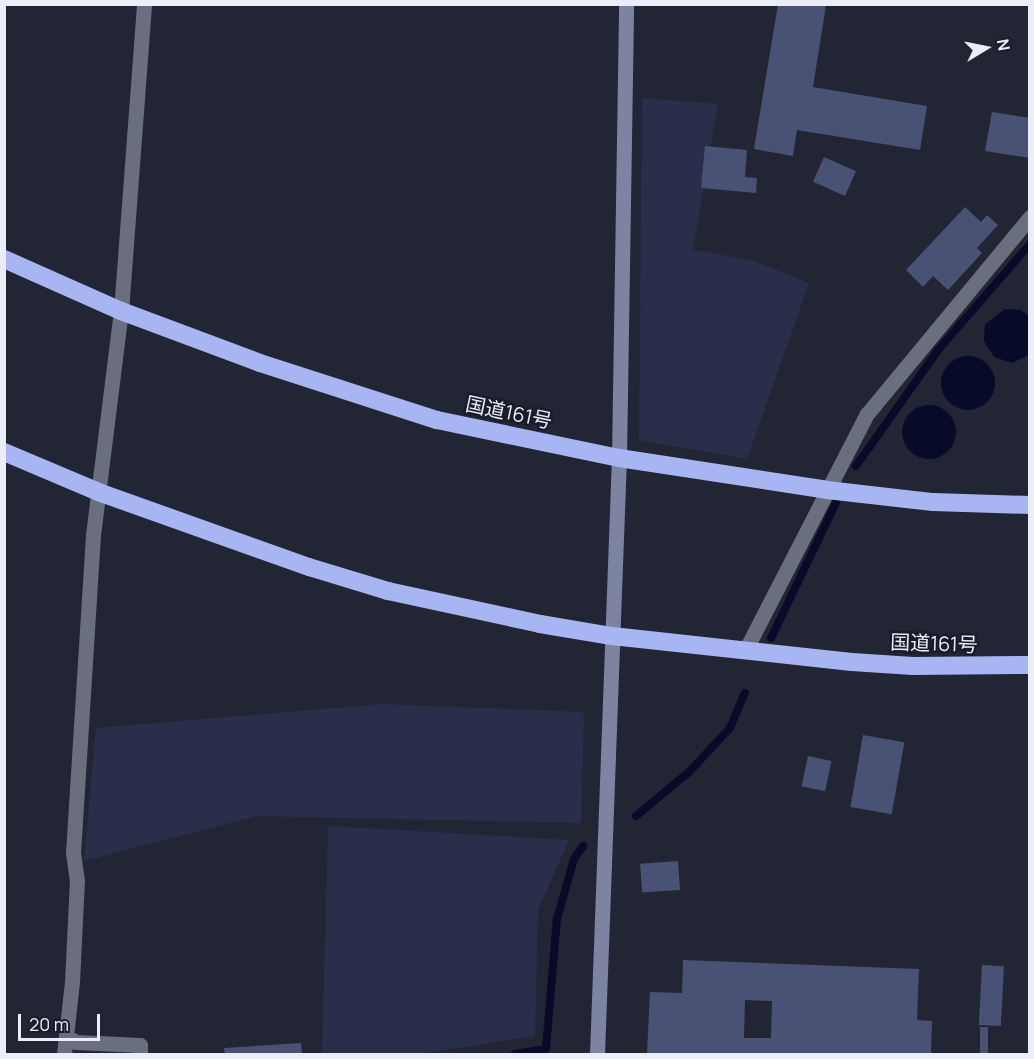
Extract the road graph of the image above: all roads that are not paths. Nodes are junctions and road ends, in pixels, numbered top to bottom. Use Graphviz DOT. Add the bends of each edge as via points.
graph roads {
  1 [pos="144,4"];
  2 [pos="626,4"];
  3 [pos="1029,217"];
  4 [pos="4,259"];
  5 [pos="121,311"];
  6 [pos="8,456"];
  7 [pos="619,458"];
  8 [pos="827,490"];
  9 [pos="101,493"];
  10 [pos="1029,505"];
  11 [pos="612,636"];
  12 [pos="746,651"];
  13 [pos="1029,665"];
  14 [pos="67,1037"];
  15 [pos="64,1054"];
  16 [pos="140,1054"];
  17 [pos="597,1054"];
  1 -- 5 [label="street"];
  2 -- 7 [label="street"];
  3 -- 8 [label="street" via="867,414"];
  4 -- 5 [label="highway, 国道161号"];
  5 -- 7 [label="highway, 国道161号" via="260,363 437,420"];
  5 -- 9 [label="street"];
  6 -- 9 [label="highway, 国道161号"];
  7 -- 8 [label="highway, 国道161号"];
  7 -- 11 [label="street"];
  8 -- 10 [label="highway, 国道161号" via="933,502"];
  8 -- 12 [label="street"];
  9 -- 11 [label="highway, 国道161号" via="388,591"];
  9 -- 14 [label="street" via="93,535 84,730 73,853 77,881"];
  11 -- 12 [label="highway, 国道161号"];
  11 -- 17 [label="street"];
  12 -- 13 [label="highway, 国道161号" via="913,666"];
  14 -- 15 [label="street"];
  14 -- 16 [label="street" via="76,1042 140,1045"];
}
